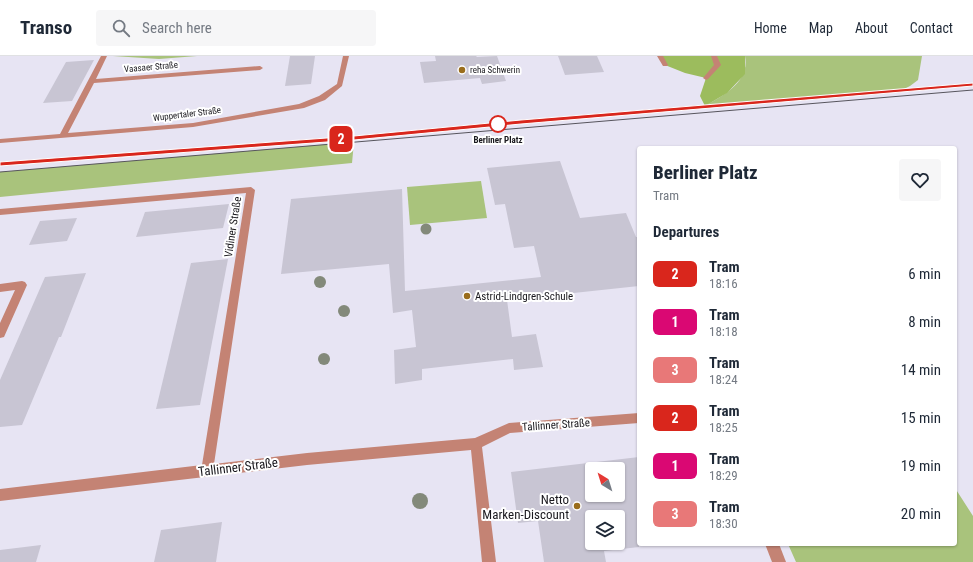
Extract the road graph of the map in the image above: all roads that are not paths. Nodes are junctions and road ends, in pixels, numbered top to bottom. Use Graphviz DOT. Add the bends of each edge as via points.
graph roads {
  1 [pos="104,56"];
  2 [pos="346,56"];
  3 [pos="660,56"];
  4 [pos="714,56"];
  5 [pos="665,65"];
  6 [pos="260,68"];
  7 [pos="706,78"];
  8 [pos="91,81"];
  9 [pos="63,135"];
  10 [pos="0,141"];
  11 [pos="0,212"];
  12 [pos="0,288"];
  13 [pos="0,334"];
  14 [pos="637,418"];
  15 [pos="476,444"];
  16 [pos="207,470"];
  17 [pos="0,495"];
  18 [pos="773,546"];
  19 [pos="489,562"];
  20 [pos="779,562"];
  1 -- 8 [label="street"];
  2 -- 9 [label="street, Wuppertaler Straße" via="340,85 322,98 301,106 193,125"];
  3 -- 5 [label="street"];
  4 -- 7 [label="street" via="718,65"];
  6 -- 8 [label="street, Vaasaer Straße"];
  8 -- 9 [label="street"];
  9 -- 10 [label="street, Wuppertaler Straße"];
  11 -- 16 [label="street, Vidiner Straße" via="251,190"];
  12 -- 13 [label="street" via="22,285"];
  14 -- 15 [label="street, Tallinner Straße" via="509,428"];
  15 -- 16 [label="street, Tallinner Straße" via="307,458"];
  15 -- 19 [label="street"];
  16 -- 17 [label="street, Tallinner Straße"];
  18 -- 20 [label="street"];
}
